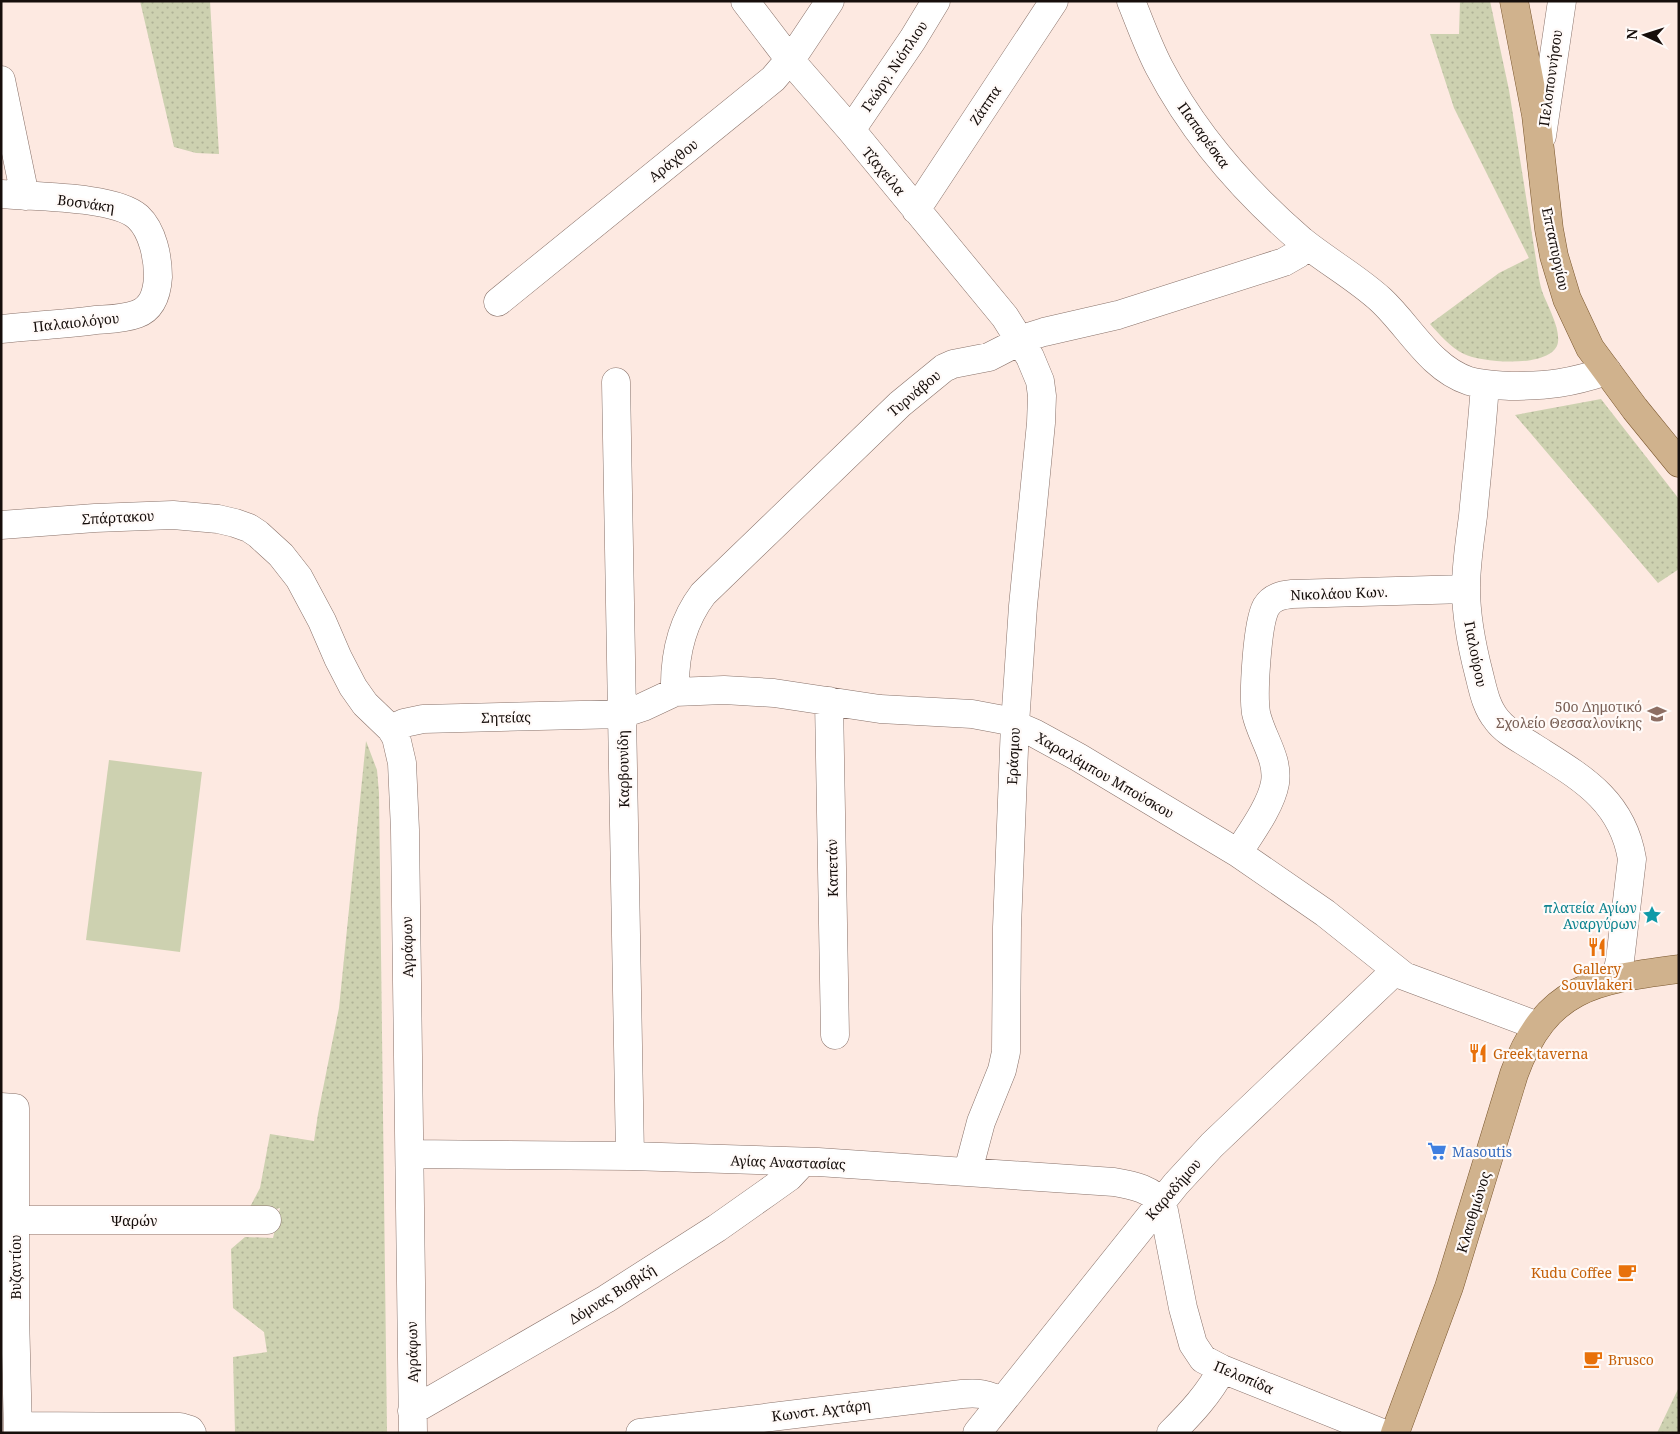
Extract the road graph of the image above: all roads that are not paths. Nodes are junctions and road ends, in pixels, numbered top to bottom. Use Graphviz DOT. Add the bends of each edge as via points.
graph roads {
  1 [pos="746,1"];
  2 [pos="830,1"];
  3 [pos="936,1"];
  4 [pos="1054,1"];
  5 [pos="1131,1"];
  6 [pos="1514,1"];
  7 [pos="1562,1"];
  8 [pos="790,60"];
  9 [pos="1,80"];
  10 [pos="851,130"];
  11 [pos="1540,155"];
  12 [pos="13,195"];
  13 [pos="916,210"];
  14 [pos="1308,246"];
  15 [pos="498,302"];
  16 [pos="149,306"];
  17 [pos="1,329"];
  18 [pos="1021,341"];
  19 [pos="1607,371"];
  20 [pos="616,382"];
  21 [pos="1485,384"];
  22 [pos="1679,463"];
  23 [pos="235,523"];
  24 [pos="1,525"];
  25 [pos="1466,590"];
  26 [pos="675,692"];
  27 [pos="829,701"];
  28 [pos="622,714"];
  29 [pos="1014,724"];
  30 [pos="391,729"];
  31 [pos="1238,853"];
  32 [pos="1679,969"];
  33 [pos="1396,970"];
  34 [pos="1616,978"];
  35 [pos="1538,1026"];
  36 [pos="835,1035"];
  37 [pos="8,1108"];
  38 [pos="410,1154"];
  39 [pos="630,1156"];
  40 [pos="802,1162"];
  41 [pos="968,1171"];
  42 [pos="1161,1202"];
  43 [pos="8,1220"];
  44 [pos="266,1220"];
  45 [pos="1222,1369"];
  46 [pos="1001,1402"];
  47 [pos="413,1422"];
  48 [pos="18,1429"];
  49 [pos="1371,1431"];
  50 [pos="192,1433"];
  51 [pos="640,1433"];
  52 [pos="977,1433"];
  53 [pos="1171,1433"];
  54 [pos="1396,1433"];
  1 -- 8 [label="street, Τζαχείλα"];
  2 -- 8 [label="street, Αράχθου"];
  3 -- 10 [label="street, Γεώργ. Νιόπλιου"];
  4 -- 13 [label="street, Ζάππα"];
  5 -- 14 [label="street, Παπαρέσκα" via="1160,69 1197,130 1247,189"];
  6 -- 11 [label="main road, Επταπυργίου"];
  7 -- 11 [label="street, Πελοποννήσου"];
  8 -- 10 [label="street, Τζαχείλα"];
  8 -- 15 [label="street, Αράχθου" via="773,79"];
  9 -- 12 [label="street, Βοσνάκη"];
  10 -- 13 [label="street, Τζαχείλα"];
  11 -- 19 [label="main road, Επταπυργίου" via="1549,229 1561,280 1582,334"];
  12 -- 16 [label="street, Βοσνάκη" via="112,205 137,216 145,225 157,258 155,296"];
  13 -- 18 [label="street, Τζαχείλα" via="1005,317"];
  14 -- 18 [label="street, Τυρνάβου" via="1284,262 1151,305 1044,332"];
  14 -- 21 [label="street, Παπαρέσκα" via="1369,289 1437,362 1458,376"];
  16 -- 17 [label="street, Παλαιολόγου" via="138,314 123,317"];
  18 -- 26 [label="street, Τυρνάβου" via="989,357 953,364 914,391 713,583 685,625 674,673"];
  18 -- 29 [label="street, Εράσμου" via="1036,372 1042,404"];
  19 -- 21 [label="street, Παπαρέσκα" via="1554,385"];
  19 -- 22 [label="main road, Επταπυργίου"];
  20 -- 28 [label="street, Καρβουνίδη"];
  21 -- 25 [label="street, Γιαλούρου"];
  23 -- 24 [label="street, Σπάρτακου" via="200,517 154,515"];
  23 -- 30 [label="street, Αγράφων" via="249,528 269,543 292,567 312,600 353,687 365,704"];
  25 -- 31 [label="street, Νικολάου Κων." via="1286,595 1270,602 1260,632 1255,702 1257,719 1274,763 1275,784 1258,821"];
  25 -- 34 [label="street, Γιαλούρου" via="1476,663 1487,703 1496,720 1513,735 1585,781 1614,811 1624,831 1630,848 1632,871"];
  26 -- 27 [label="street, Χαραλάμπου Μπούσκου" via="752,691"];
  26 -- 28 [label="street, Χαραλάμπου Μπούσκου"];
  27 -- 29 [label="street, Χαραλάμπου Μπούσκου" via="880,709 983,716"];
  27 -- 36 [label="street, Καπετάν"];
  28 -- 30 [label="street, Σητείας" via="423,718"];
  28 -- 39 [label="street, Καρβουνίδη"];
  29 -- 31 [label="street, Χαραλάμπου Μπούσκου" via="1078,757"];
  29 -- 41 [label="street, Εράσμου" via="1006,1052 981,1122"];
  30 -- 38 [label="street, Αγράφων" via="401,753 404,793"];
  31 -- 33 [label="street, Χαραλάμπου Μπούσκου" via="1326,913"];
  32 -- 34 [label="main road, Κλαυθμώνος"];
  33 -- 35 [label="street, Χαραλάμπου Μπούσκου" via="1418,982"];
  33 -- 42 [label="street, Καραδήμου" via="1212,1145"];
  34 -- 35 [label="main road, Κλαυθμώνος" via="1570,996 1550,1011"];
  35 -- 54 [label="main road, Κλαυθμώνος" via="1514,1074 1449,1288"];
  37 -- 43 [label="street, Βυζαντίου"];
  38 -- 39 [label="street, Αγίας Αναστασίας"];
  38 -- 47 [label="street, Αγράφων"];
  39 -- 40 [label="street, Αγίας Αναστασίας"];
  40 -- 41 [label="street, Αγίας Αναστασίας"];
  40 -- 47 [label="street, Δόμνας Βισβιζή" via="761,1198"];
  41 -- 42 [label="street, Αγίας Αναστασίας" via="1124,1184 1151,1193"];
  42 -- 45 [label="street, Πελοπίδα" via="1193,1344 1201,1357"];
  42 -- 46 [label="street, Καραδήμου"];
  43 -- 44 [label="street, Ψαρών"];
  43 -- 48 [label="street, Βυζαντίου"];
  45 -- 49 [label="street, Πελοπίδα"];
  45 -- 53 [label="street" via="1204,1398"];
  46 -- 51 [label="street, Κωνστ. Αχτάρη" via="984,1394 952,1395"];
  46 -- 52 [label="street, Καραδήμου"];
  48 -- 50 [label="street, Βυζαντίου" via="180,1427"];
}
